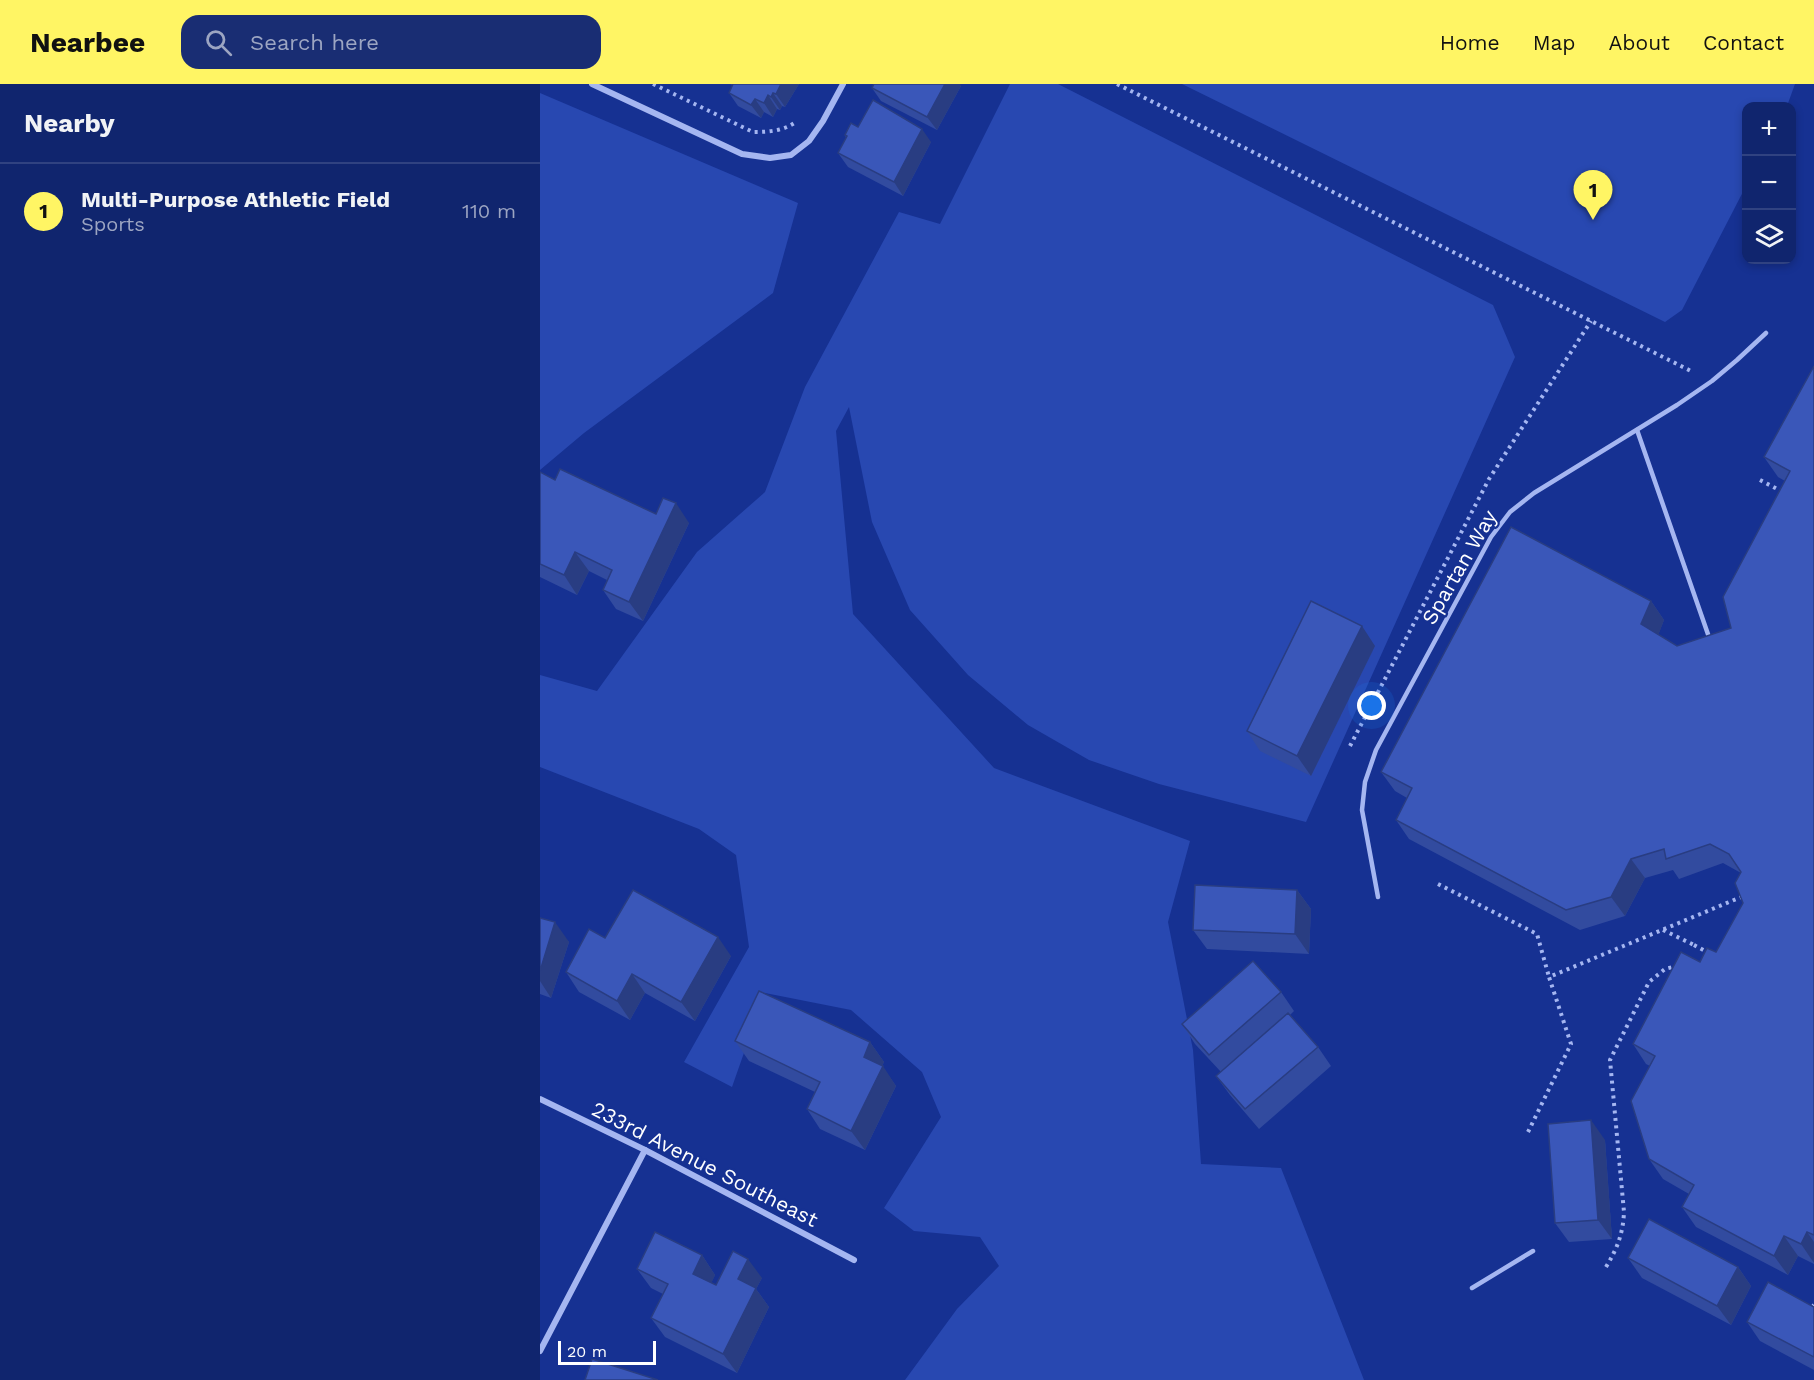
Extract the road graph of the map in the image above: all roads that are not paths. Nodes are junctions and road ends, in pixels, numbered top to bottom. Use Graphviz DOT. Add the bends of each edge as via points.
graph roads {
  1 [pos="592,84"];
  2 [pos="843,84"];
  3 [pos="1766,333"];
  4 [pos="1637,430"];
  5 [pos="1712,646"];
  6 [pos="1378,897"];
  7 [pos="540,1099"];
  8 [pos="645,1150"];
  9 [pos="1533,1251"];
  10 [pos="854,1260"];
  11 [pos="1473,1288"];
  12 [pos="540,1351"];
  1 -- 2 [label="street" via="742,154 770,158 791,155 809,141"];
  3 -- 4 [label="lane, Spartan Way" via="1712,381"];
  4 -- 5 [label="lane"];
  4 -- 6 [label="lane, Spartan Way" via="1534,493 1510,512 1491,537 1377,750 1365,782 1362,810"];
  7 -- 8 [label="street, 233rd Avenue Southeast"];
  8 -- 10 [label="street, 233rd Avenue Southeast"];
  8 -- 12 [label="street"];
  9 -- 11 [label="lane"];
}
